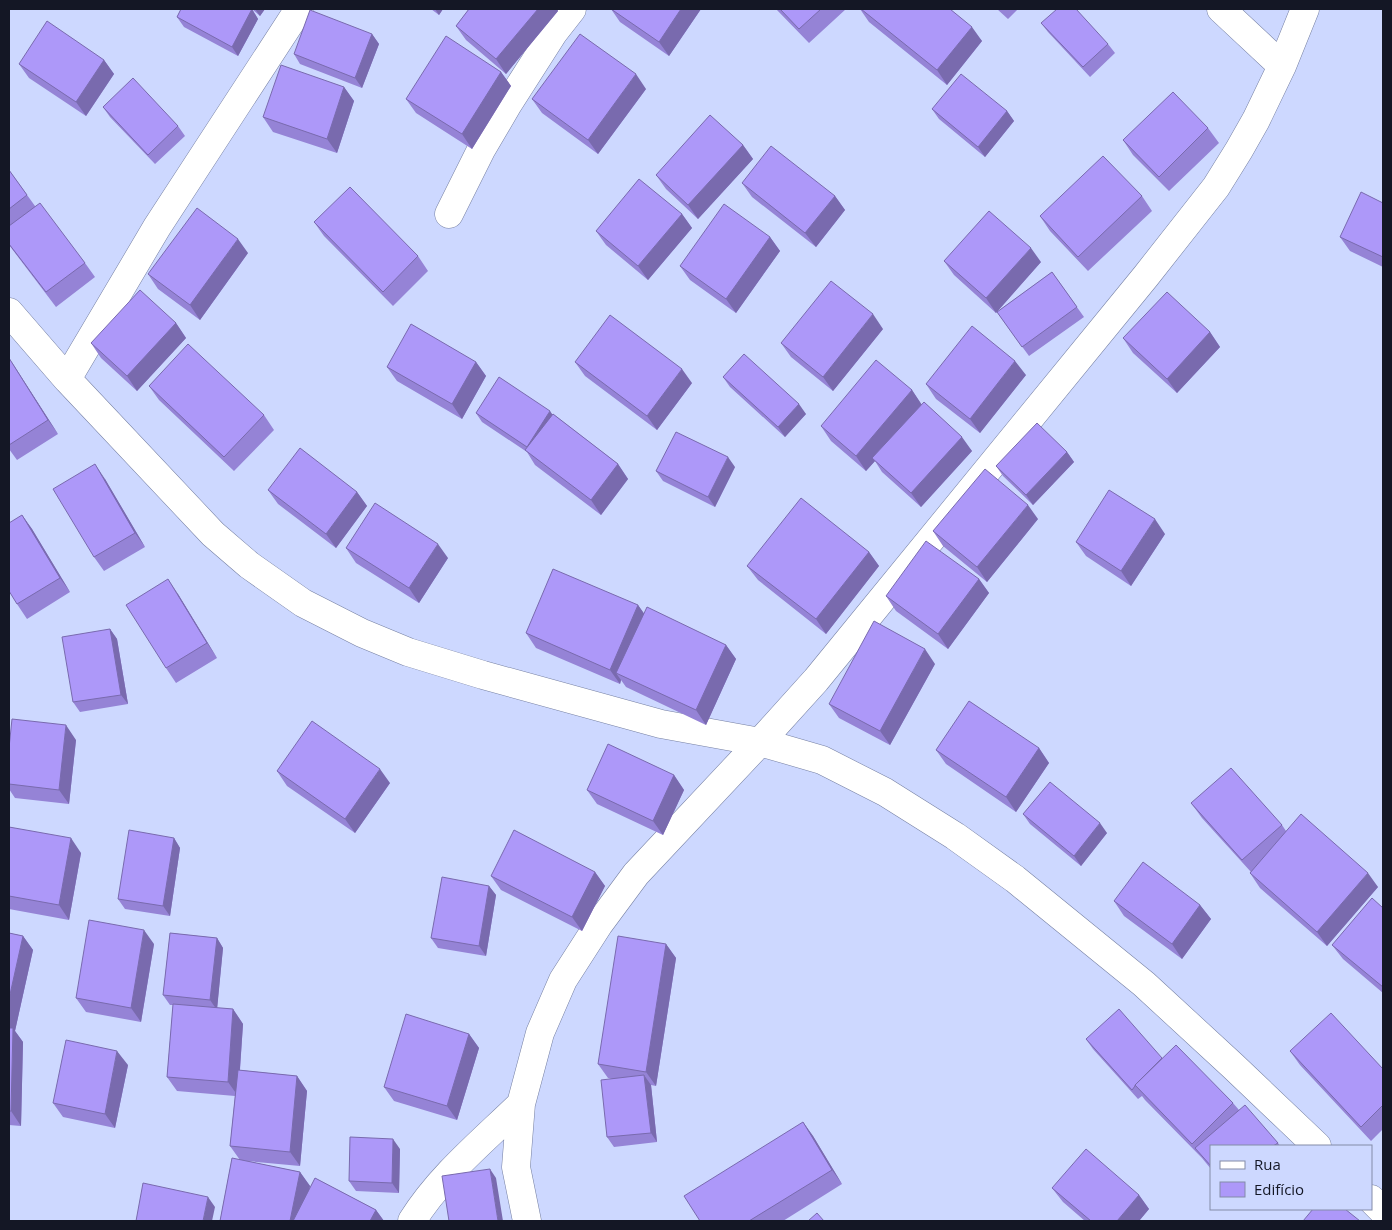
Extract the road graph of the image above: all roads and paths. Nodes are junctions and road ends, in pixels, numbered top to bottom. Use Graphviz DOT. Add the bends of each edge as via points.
graph roads {
  1 [pos="299,9"];
  2 [pos="572,9"];
  3 [pos="1222,9"];
  4 [pos="1305,9"];
  5 [pos="1282,66"];
  6 [pos="449,214"];
  7 [pos="9,312"];
  8 [pos="67,379"];
  9 [pos="760,742"];
  10 [pos="521,1104"];
  11 [pos="1317,1145"];
  12 [pos="1372,1200"];
  13 [pos="1383,1211"];
  14 [pos="412,1221"];
  15 [pos="527,1221"];
  1 -- 8 [label="street" via="157,227"];
  2 -- 6 [label="street" via="508,104"];
  3 -- 5 [label="street"];
  4 -- 5 [label="street"];
  5 -- 9 [label="street" via="1244,142 1216,188 816,680"];
  7 -- 8 [label="street"];
  8 -- 9 [label="street" via="213,534 302,603 408,652 483,675 661,724"];
  9 -- 10 [label="street" via="636,874 599,924 563,980 540,1033"];
  9 -- 11 [label="street" via="822,760 885,792 1015,879 1144,984"];
  10 -- 14 [label="street" via="449,1173"];
  10 -- 15 [label="street" via="516,1167"];
  12 -- 13 [label="street"];
}
